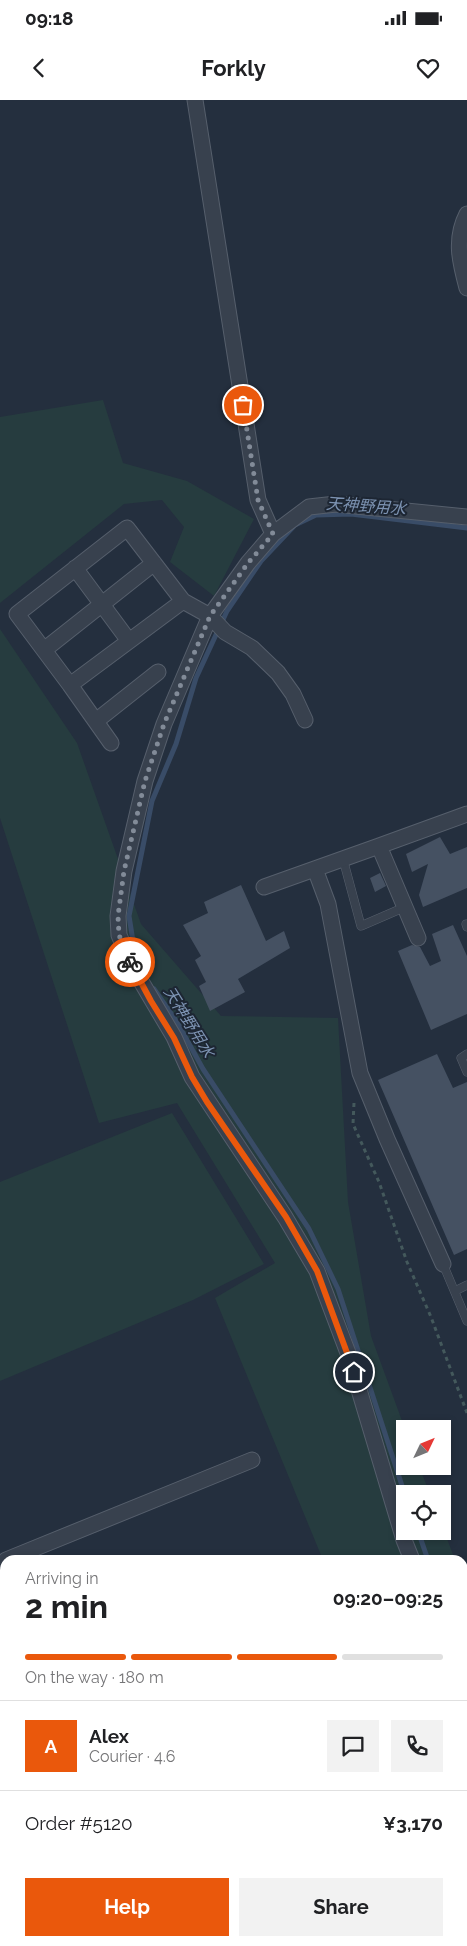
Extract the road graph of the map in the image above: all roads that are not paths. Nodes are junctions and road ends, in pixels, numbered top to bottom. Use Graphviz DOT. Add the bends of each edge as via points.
graph roads {
  1 [pos="195,100"];
  2 [pos="467,214"];
  3 [pos="467,288"];
  4 [pos="467,517"];
  5 [pos="273,534"];
  6 [pos="154,563"];
  7 [pos="75,568"];
  8 [pos="183,601"];
  9 [pos="101,603"];
  10 [pos="210,616"];
  11 [pos="128,641"];
  12 [pos="44,650"];
  13 [pos="158,672"];
  14 [pos="70,685"];
  15 [pos="305,720"];
  16 [pos="96,721"];
  17 [pos="111,743"];
  18 [pos="467,814"];
  19 [pos="379,846"];
  20 [pos="343,859"];
  21 [pos="315,869"];
  22 [pos="264,887"];
  23 [pos="405,907"];
  24 [pos="418,938"];
  25 [pos="467,1054"];
  26 [pos="467,1072"];
  27 [pos="443,1264"];
  28 [pos="467,1285"];
  29 [pos="454,1291"];
  30 [pos="467,1321"];
  31 [pos="252,1460"];
  32 [pos="18,1555"];
  33 [pos="410,1555"];
  1 -- 5 [label="street" via="258,500"];
  2 -- 3 [label="street" via="461,226 458,254"];
  4 -- 5 [label="street" via="336,504 308,507"];
  5 -- 10 [label="street"];
  6 -- 7 [label="street" via="127,528"];
  6 -- 8 [label="street"];
  6 -- 9 [label="street"];
  7 -- 9 [label="street"];
  7 -- 12 [label="street" via="17,614"];
  8 -- 10 [label="street"];
  8 -- 11 [label="street"];
  9 -- 11 [label="street"];
  9 -- 12 [label="street"];
  10 -- 15 [label="street" via="225,632 252,648 278,673 293,694"];
  10 -- 33 [label="street" via="164,724 145,781 124,871 119,935 132,966 174,1038 192,1077 286,1217 317,1271 348,1353"];
  11 -- 14 [label="street"];
  12 -- 14 [label="street"];
  13 -- 16 [label="street"];
  14 -- 16 [label="street"];
  16 -- 17 [label="street"];
  18 -- 19 [label="street"];
  19 -- 20 [label="street"];
  19 -- 23 [label="street"];
  20 -- 21 [label="street"];
  20 -- 23 [label="lane" via="361,926"];
  21 -- 22 [label="street"];
  21 -- 27 [label="street" via="328,904 360,1073"];
  23 -- 24 [label="street"];
  25 -- 26 [label="lane" via="461,1058"];
  27 -- 29 [label="lane"];
  28 -- 29 [label="lane"];
  29 -- 30 [label="lane"];
  31 -- 32 [label="street"];
}
